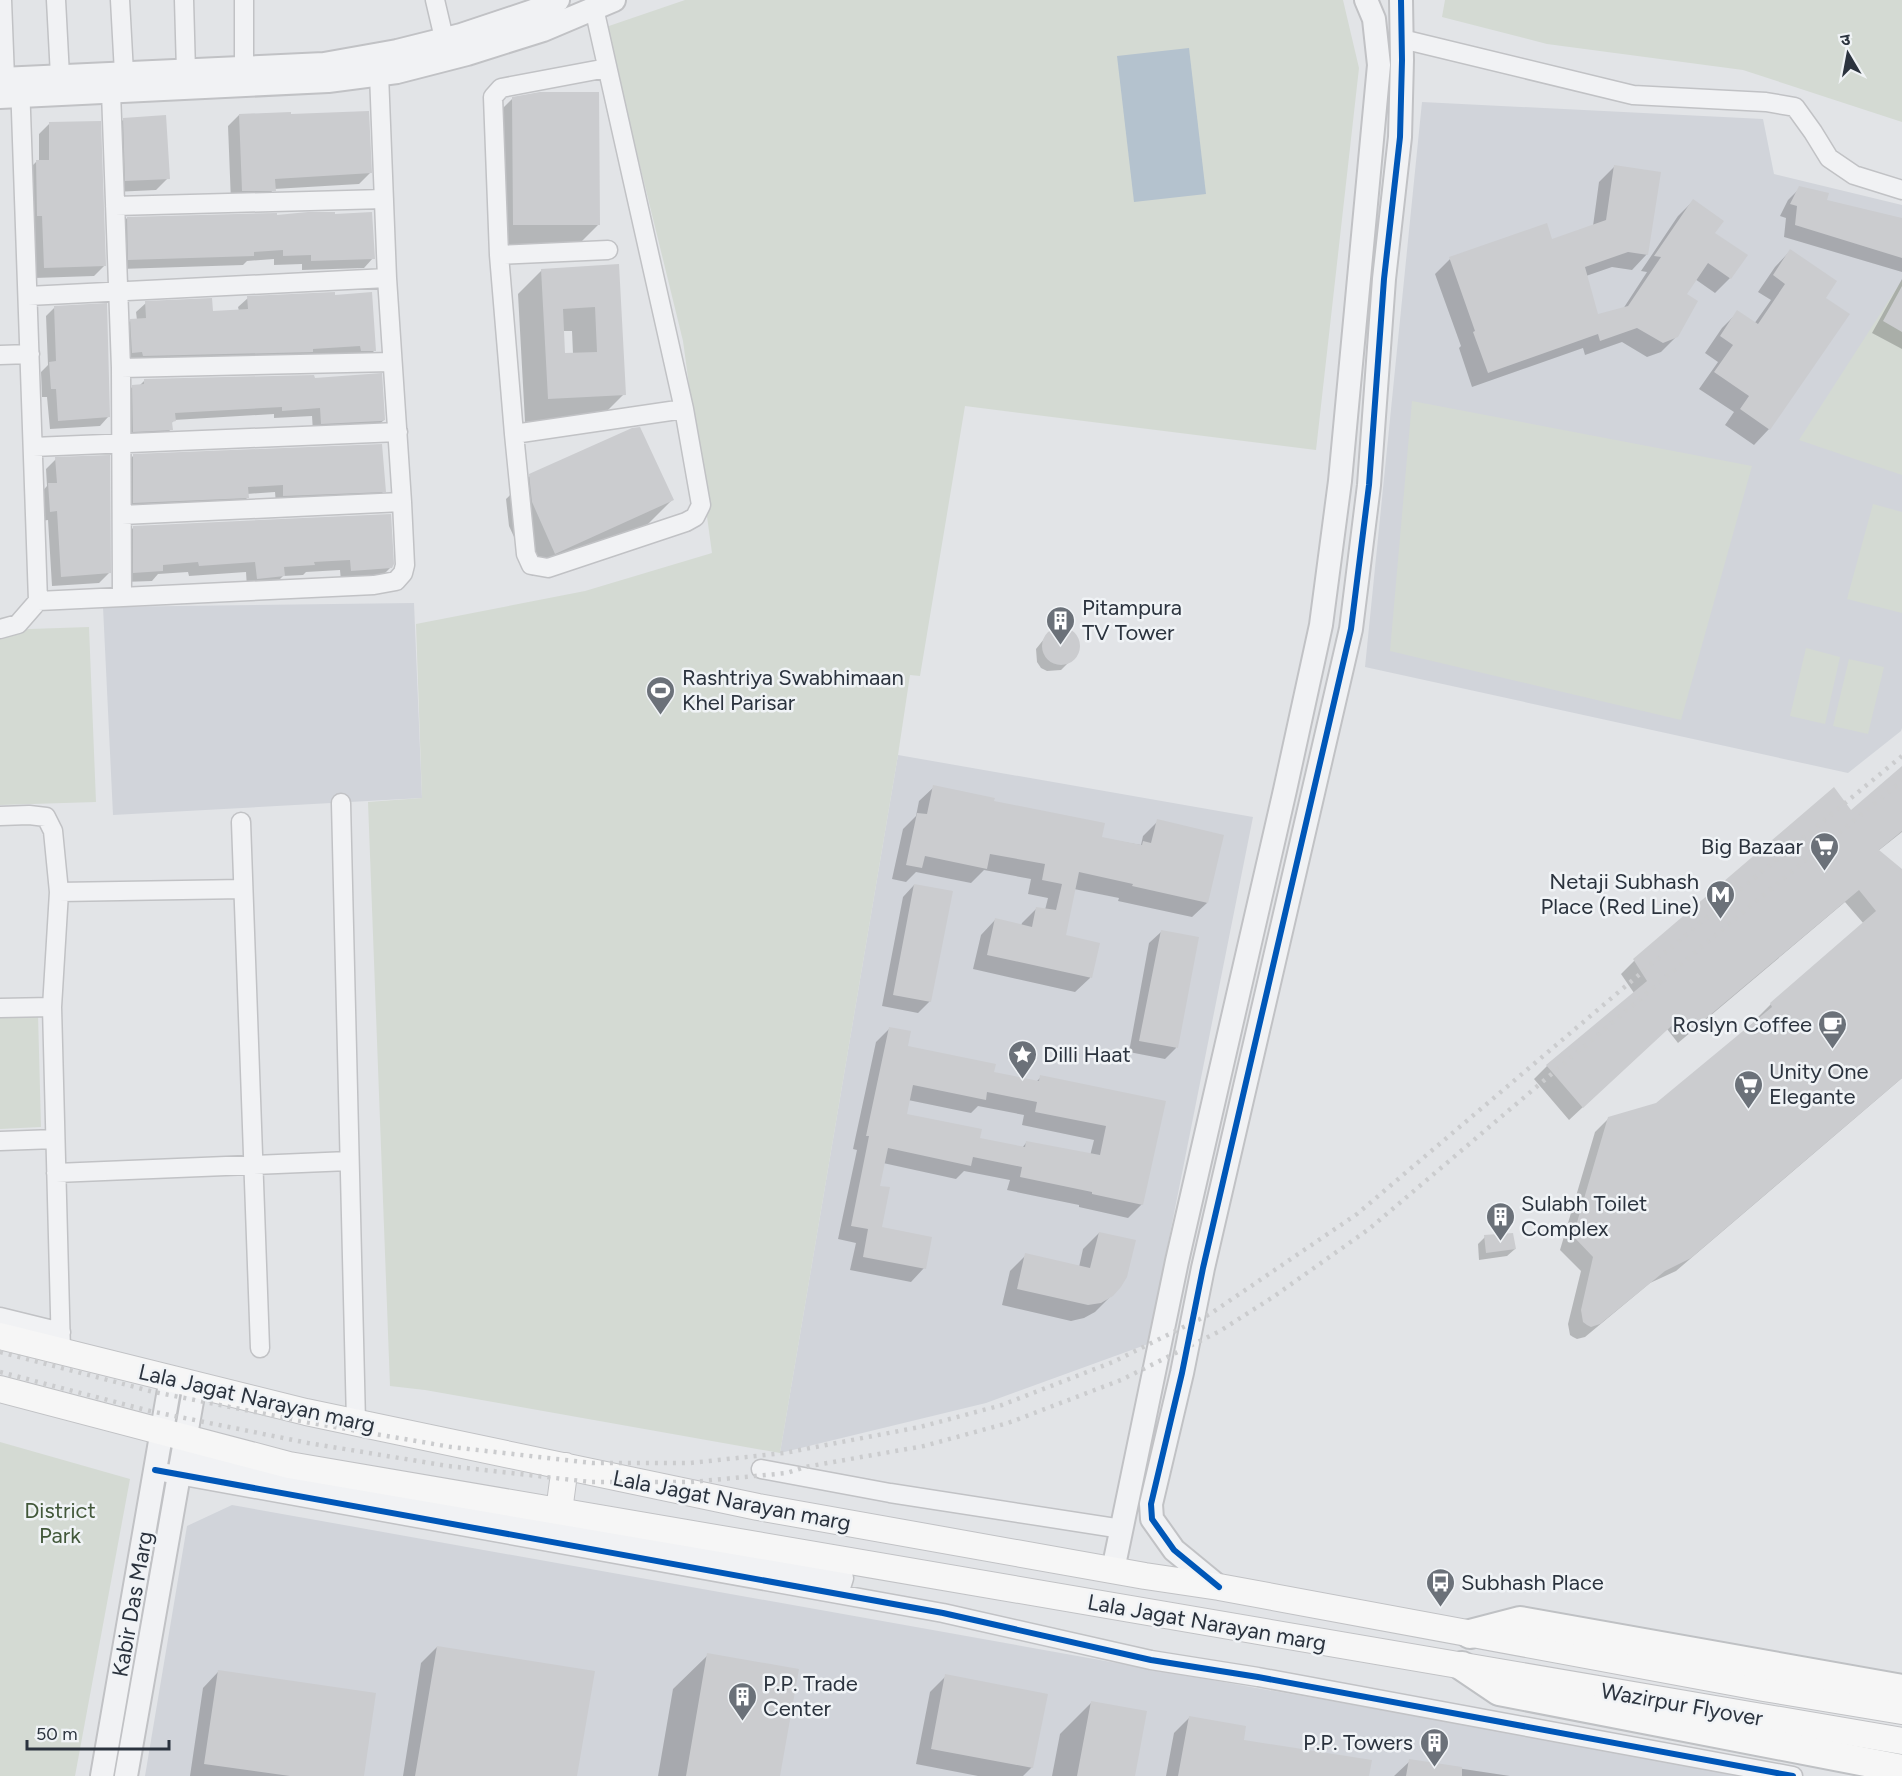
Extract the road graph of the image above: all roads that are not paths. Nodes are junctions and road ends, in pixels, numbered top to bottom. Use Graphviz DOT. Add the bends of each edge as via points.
graph roads {
  1 [pos="2,0"];
  2 [pos="56,0"];
  3 [pos="120,0"];
  4 [pos="184,0"];
  5 [pos="244,0"];
  6 [pos="435,0"];
  7 [pos="1366,0"];
  8 [pos="1401,0"];
  9 [pos="604,4"];
  10 [pos="560,7"];
  11 [pos="1402,39"];
  12 [pos="447,49"];
  13 [pos="244,68"];
  14 [pos="607,68"];
  15 [pos="186,71"];
  16 [pos="124,74"];
  17 [pos="379,75"];
  18 [pos="60,76"];
  19 [pos="9,86"];
  20 [pos="111,92"];
  21 [pos="1902,190"];
  22 [pos="384,199"];
  23 [pos="115,206"];
  24 [pos="608,250"];
  25 [pos="499,255"];
  26 [pos="387,278"];
  27 [pos="1359,278"];
  28 [pos="1384,279"];
  29 [pos="118,292"];
  30 [pos="28,296"];
  31 [pos="30,354"];
  32 [pos="0,355"];
  33 [pos="392,362"];
  34 [pos="121,368"];
  35 [pos="684,409"];
  36 [pos="398,432"];
  37 [pos="514,434"];
  38 [pos="120,445"];
  39 [pos="33,447"];
  40 [pos="402,502"];
  41 [pos="122,515"];
  42 [pos="122,597"];
  43 [pos="38,601"];
  44 [pos="0,629"];
  45 [pos="1285,790"];
  46 [pos="1313,796"];
  47 [pos="341,803"];
  48 [pos="0,816"];
  49 [pos="241,822"];
  50 [pos="243,889"];
  51 [pos="59,892"];
  52 [pos="52,1007"];
  53 [pos="0,1008"];
  54 [pos="55,1139"];
  55 [pos="0,1141"];
  56 [pos="349,1161"];
  57 [pos="254,1165"];
  58 [pos="56,1173"];
  59 [pos="0,1317"];
  60 [pos="0,1336"];
  61 [pos="61,1342"];
  62 [pos="260,1348"];
  63 [pos="183,1382"];
  64 [pos="0,1389"];
  65 [pos="356,1422"];
  66 [pos="177,1451"];
  67 [pos="565,1466"];
  68 [pos="155,1470"];
  69 [pos="761,1470"];
  70 [pos="559,1511"];
  71 [pos="1122,1529"];
  72 [pos="1113,1570"];
  73 [pos="1219,1587"];
  74 [pos="1470,1634"];
  75 [pos="1462,1666"];
  76 [pos="1902,1689"];
  77 [pos="1902,1711"];
  78 [pos="1902,1741"];
  79 [pos="1902,1769"];
  80 [pos="102,1776"];
  81 [pos="126,1776"];
  82 [pos="1793,1776"];
  1 -- 19 [label="street"];
  2 -- 18 [label="street"];
  3 -- 16 [label="street"];
  4 -- 15 [label="street"];
  5 -- 13 [label="street"];
  6 -- 12 [label="street"];
  7 -- 27 [label="street" via="1374,19 1379,65"];
  8 -- 11 [label="street"];
  9 -- 10 [label="street"];
  9 -- 14 [label="street"];
  10 -- 12 [label="street" via="543,30"];
  11 -- 21 [label="street" via="1633,95 1795,107 1829,158 1854,175"];
  11 -- 28 [label="street" via="1400,137"];
  12 -- 13 [label="street" via="397,51 324,64"];
  12 -- 17 [label="street"];
  13 -- 15 [label="street"];
  14 -- 25 [label="street" via="501,88 493,97"];
  14 -- 35 [label="street"];
  15 -- 16 [label="street"];
  16 -- 18 [label="street"];
  17 -- 20 [label="street"];
  17 -- 22 [label="street"];
  18 -- 19 [label="street"];
  19 -- 20 [label="street"];
  19 -- 30 [label="street"];
  20 -- 23 [label="street"];
  22 -- 23 [label="street"];
  22 -- 26 [label="street"];
  23 -- 29 [label="street"];
  24 -- 25 [label="street"];
  25 -- 37 [label="street"];
  26 -- 29 [label="street"];
  26 -- 33 [label="street"];
  27 -- 28 [label="street"];
  27 -- 45 [label="street" via="1340,481 1321,625"];
  28 -- 46 [label="street" via="1369,485 1352,618"];
  29 -- 30 [label="street"];
  29 -- 34 [label="street"];
  30 -- 31 [label="street"];
  31 -- 32 [label="street"];
  31 -- 39 [label="street"];
  33 -- 34 [label="street"];
  33 -- 36 [label="street"];
  34 -- 38 [label="street"];
  35 -- 37 [label="street"];
  35 -- 37 [label="street" via="701,505 695,517 548,568 531,565 527,560"];
  36 -- 38 [label="street"];
  36 -- 40 [label="street"];
  38 -- 39 [label="street"];
  38 -- 41 [label="street"];
  39 -- 43 [label="street"];
  40 -- 41 [label="street"];
  40 -- 42 [label="street" via="405,565 396,581"];
  41 -- 42 [label="street"];
  42 -- 43 [label="street"];
  43 -- 44 [label="street" via="18,624"];
  45 -- 46 [label="street"];
  45 -- 71 [label="street" via="1177,1261"];
  46 -- 73 [label="street" via="1151,1504 1152,1519 1174,1550"];
  47 -- 56 [label="street"];
  48 -- 51 [label="street" via="46,817 53,831"];
  49 -- 50 [label="street"];
  50 -- 51 [label="street"];
  50 -- 57 [label="street"];
  51 -- 52 [label="street"];
  52 -- 53 [label="street"];
  52 -- 54 [label="street"];
  54 -- 55 [label="street"];
  54 -- 58 [label="street"];
  56 -- 57 [label="street"];
  56 -- 65 [label="street"];
  57 -- 58 [label="street"];
  57 -- 62 [label="street"];
  58 -- 61 [label="street"];
  59 -- 61 [label="street"];
  60 -- 61 [label="main road, Lala Jagat Narayan marg"];
  61 -- 63 [label="main road, Lala Jagat Narayan marg"];
  63 -- 65 [label="main road, Lala Jagat Narayan marg"];
  63 -- 66 [label="street"];
  64 -- 66 [label="main road, Lala Jagat Narayan marg"];
  65 -- 67 [label="main road, Lala Jagat Narayan marg"];
  66 -- 68 [label="street, Kabir Das Marg"];
  66 -- 68 [label="street"];
  66 -- 70 [label="main road, Lala Jagat Narayan marg" via="289,1465"];
  66 -- 81 [label="street, Kabir Das Marg"];
  66 -- 82 [label="street" via="844,1578 839,1594 1151,1660"];
  67 -- 70 [label="main road"];
  67 -- 72 [label="main road, Lala Jagat Narayan marg" via="758,1507"];
  68 -- 80 [label="street, Kabir Das Marg"];
  69 -- 71 [label="street"];
  70 -- 75 [label="main road, Lala Jagat Narayan marg"];
  71 -- 72 [label="street"];
  72 -- 73 [label="main road, Lala Jagat Narayan marg"];
  73 -- 74 [label="main road, Lala Jagat Narayan marg"];
  74 -- 76 [label="main road" via="1520,1621"];
  74 -- 77 [label="main road, Wazirpur Flyover"];
  75 -- 78 [label="main road, Wazirpur Flyover"];
  75 -- 79 [label="main road" via="1499,1691"];
}
